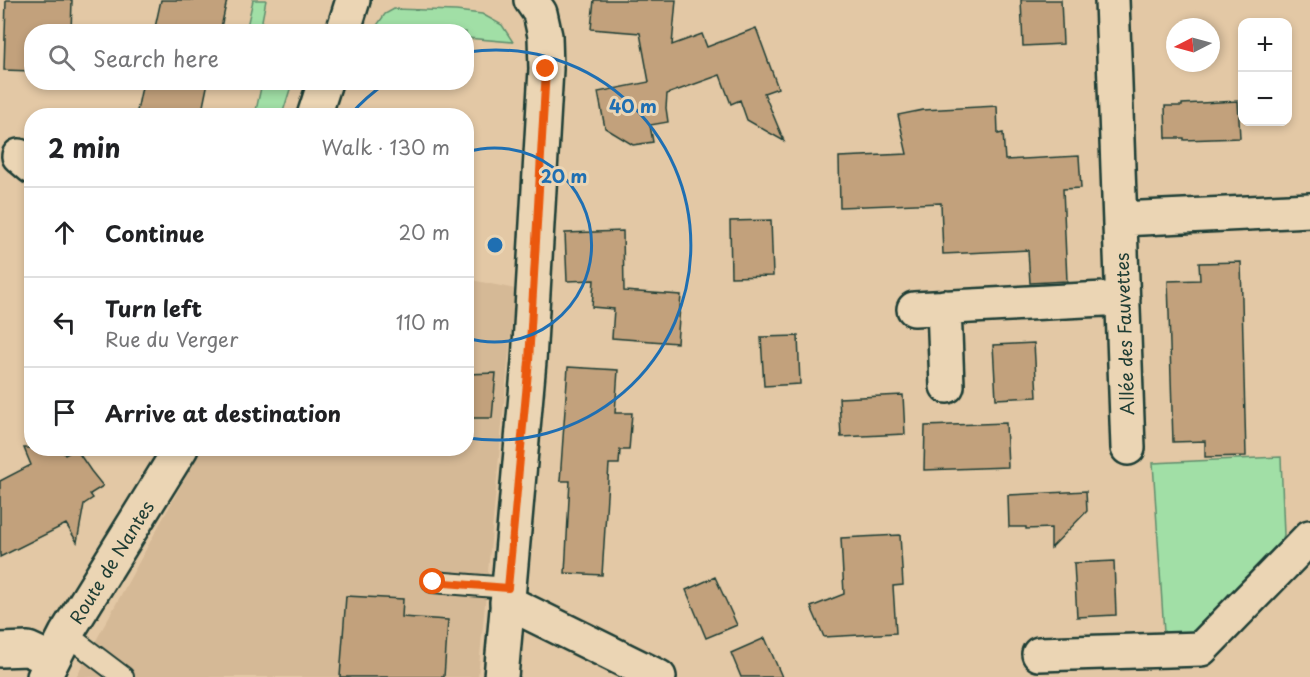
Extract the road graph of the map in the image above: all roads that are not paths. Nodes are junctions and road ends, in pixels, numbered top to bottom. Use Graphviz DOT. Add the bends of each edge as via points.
graph roads {
  1 [pos="353,0"];
  2 [pos="531,0"];
  3 [pos="1112,0"];
  4 [pos="346,24"];
  5 [pos="322,90"];
  6 [pos="317,108"];
  7 [pos="1310,210"];
  8 [pos="1121,219"];
  9 [pos="1123,298"];
  10 [pos="947,386"];
  11 [pos="1128,448"];
  12 [pos="176,456"];
  13 [pos="1310,537"];
  14 [pos="433,582"];
  15 [pos="508,595"];
  16 [pos="0,650"];
  17 [pos="1039,654"];
  18 [pos="54,657"];
  19 [pos="123,677"];
  20 [pos="501,677"];
  21 [pos="659,677"];
  1 -- 4 [label="street"];
  2 -- 15 [label="street" via="540,13 545,36 546,69 529,361"];
  3 -- 8 [label="street, Allée des Fauvettes"];
  5 -- 6 [label="street"];
  7 -- 8 [label="street"];
  8 -- 9 [label="street, Allée des Fauvettes"];
  9 -- 10 [label="street" via="929,308"];
  9 -- 11 [label="street, Allée des Fauvettes"];
  12 -- 18 [label="street, Route de Nantes"];
  13 -- 17 [label="street" via="1201,649"];
  14 -- 15 [label="lane"];
  15 -- 20 [label="street"];
  15 -- 21 [label="street"];
  16 -- 18 [label="street" via="28,649"];
  18 -- 19 [label="lane"];
}
